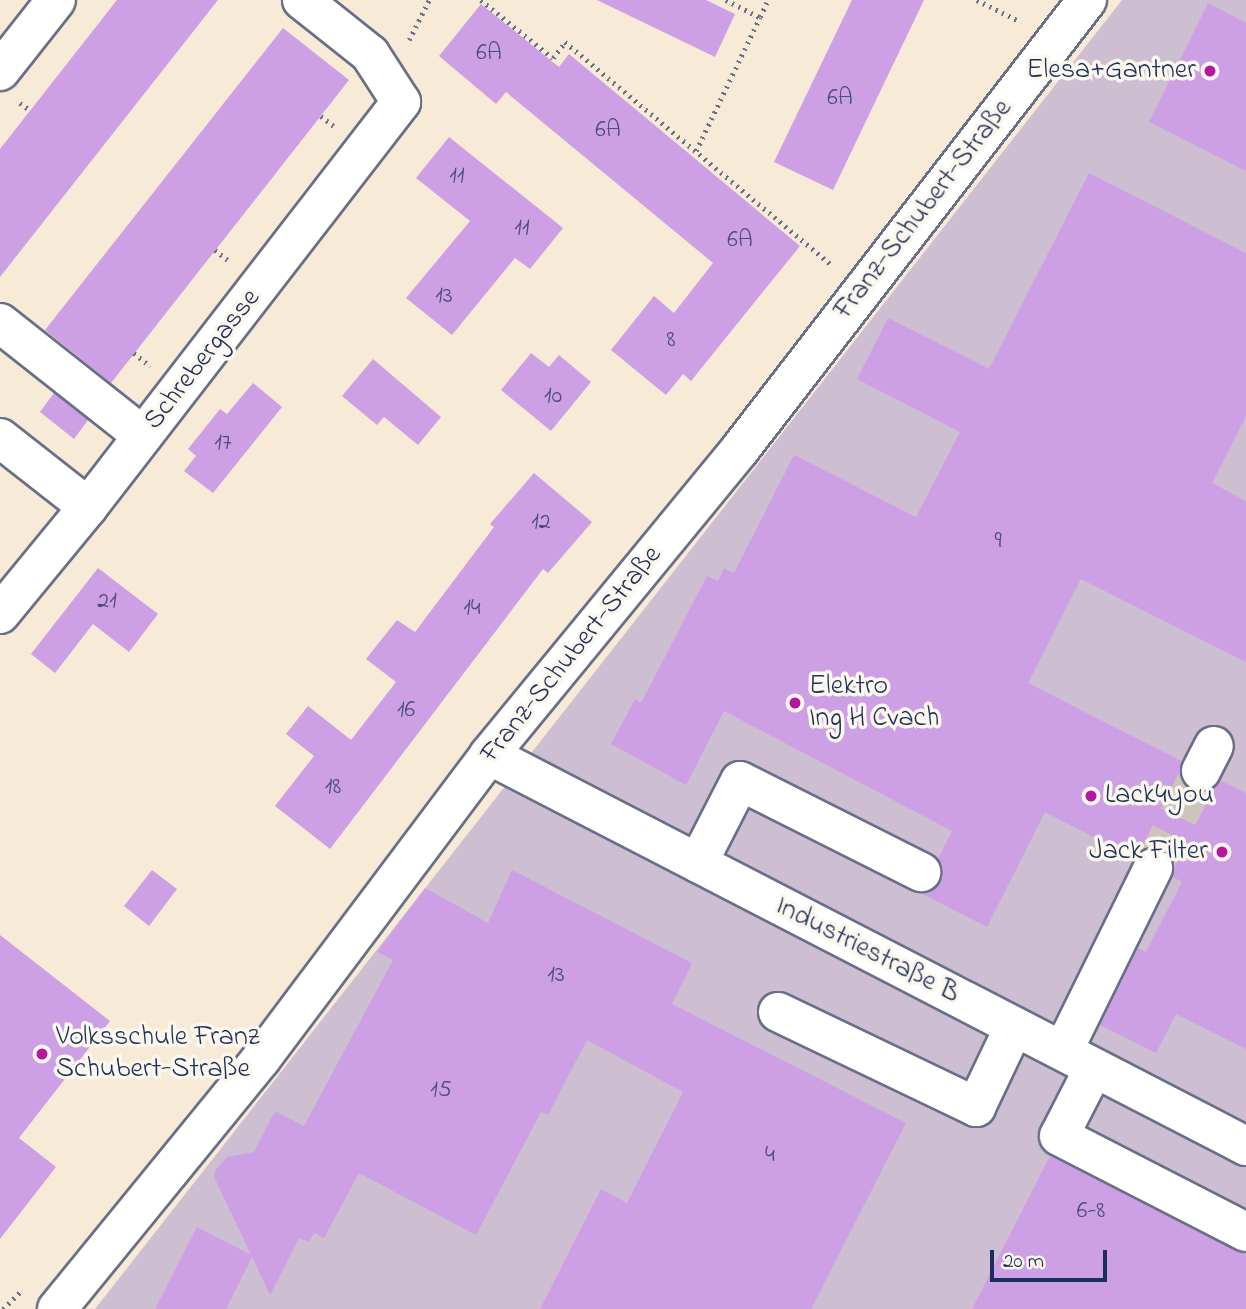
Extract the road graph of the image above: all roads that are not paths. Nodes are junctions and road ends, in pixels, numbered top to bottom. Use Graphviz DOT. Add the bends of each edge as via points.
graph roads {
  1 [pos="56,0"];
  2 [pos="302,0"];
  3 [pos="1087,0"];
  4 [pos="0,71"];
  5 [pos="0,323"];
  6 [pos="144,436"];
  7 [pos="0,438"];
  8 [pos="88,507"];
  9 [pos="0,614"];
  10 [pos="489,755"];
  11 [pos="698,863"];
  12 [pos="1153,867"];
  13 [pos="921,872"];
  14 [pos="778,1012"];
  15 [pos="1014,1027"];
  16 [pos="1078,1059"];
  17 [pos="1246,1146"];
  18 [pos="1246,1233"];
  19 [pos="57,1309"];
  1 -- 4 [label="street"];
  2 -- 6 [label="street, Schrebergasse" via="370,54 401,102"];
  3 -- 10 [label="street, Franz-Schubert-Straße" via="741,449"];
  5 -- 6 [label="street"];
  6 -- 8 [label="street, Schrebergasse"];
  7 -- 8 [label="street"];
  8 -- 9 [label="street, Schrebergasse"];
  10 -- 11 [label="street, Industriestraße B"];
  10 -- 19 [label="street, Franz-Schubert-Straße" via="261,1059"];
  11 -- 13 [label="street" via="740,781"];
  11 -- 15 [label="street, Industriestraße B"];
  12 -- 16 [label="street"];
  14 -- 15 [label="street" via="976,1107"];
  15 -- 16 [label="street, Industriestraße B"];
  16 -- 17 [label="street, Industriestraße B"];
  16 -- 18 [label="street" via="1059,1136"];
}
